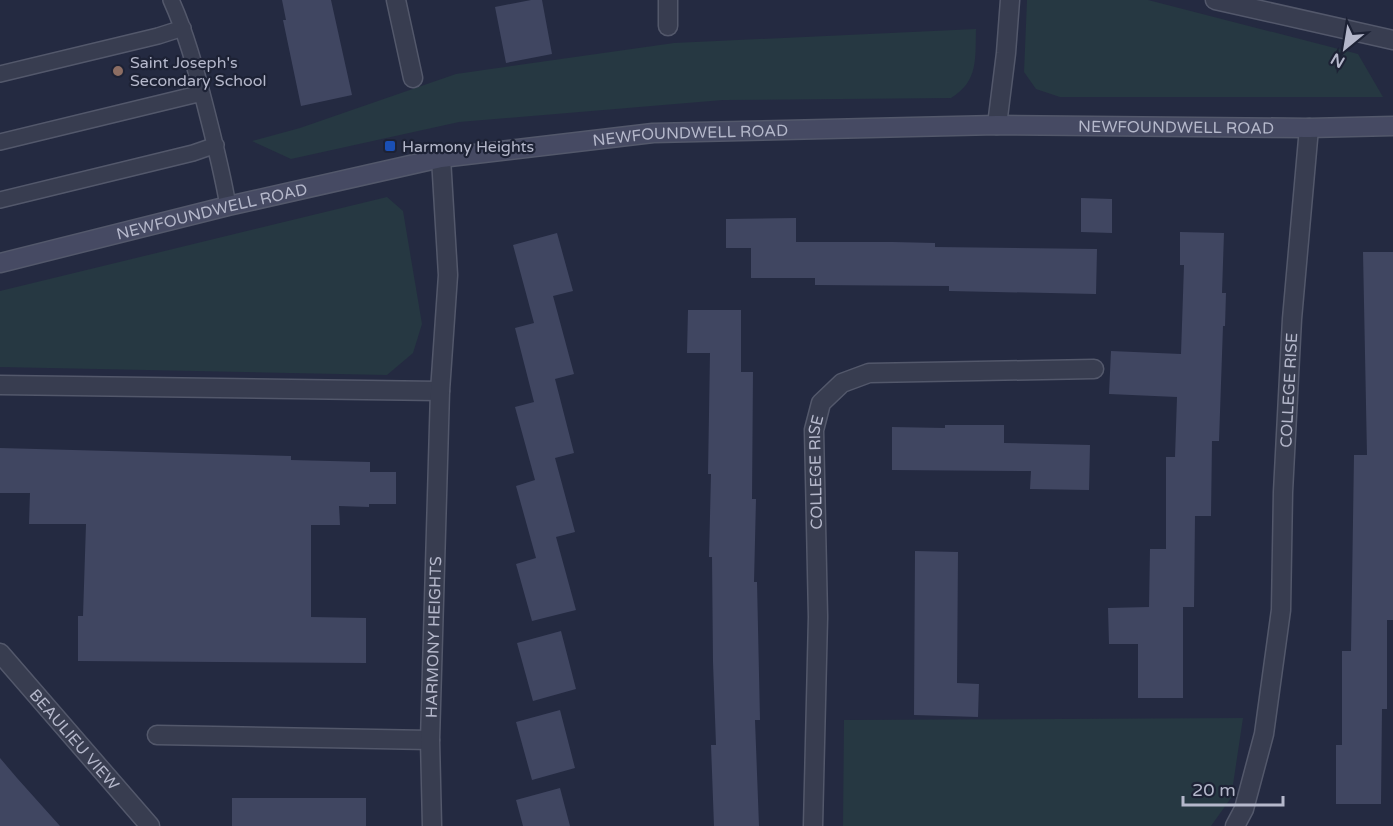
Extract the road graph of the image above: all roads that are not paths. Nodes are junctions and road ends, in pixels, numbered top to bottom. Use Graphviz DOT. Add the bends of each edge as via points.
graph roads {
  1 [pos="171,0"];
  2 [pos="396,0"];
  3 [pos="668,0"];
  4 [pos="1010,0"];
  5 [pos="1215,0"];
  6 [pos="668,26"];
  7 [pos="183,28"];
  8 [pos="1393,40"];
  9 [pos="0,74"];
  10 [pos="413,78"];
  11 [pos="202,93"];
  12 [pos="997,125"];
  13 [pos="1393,126"];
  14 [pos="1309,128"];
  15 [pos="0,142"];
  16 [pos="216,145"];
  17 [pos="441,158"];
  18 [pos="0,200"];
  19 [pos="228,206"];
  20 [pos="0,263"];
  21 [pos="1094,369"];
  22 [pos="0,385"];
  23 [pos="440,391"];
  24 [pos="0,653"];
  25 [pos="157,735"];
  26 [pos="430,740"];
  27 [pos="150,826"];
  28 [pos="432,826"];
  29 [pos="813,826"];
  30 [pos="1235,826"];
  1 -- 7 [label="lane"];
  2 -- 10 [label="street"];
  3 -- 6 [label="street"];
  4 -- 12 [label="street"];
  5 -- 8 [label="street"];
  7 -- 9 [label="lane"];
  7 -- 11 [label="lane"];
  11 -- 15 [label="lane"];
  11 -- 16 [label="lane"];
  12 -- 14 [label="main road, NEWFOUNDWELL ROAD"];
  12 -- 17 [label="main road, NEWFOUNDWELL ROAD" via="653,133"];
  13 -- 14 [label="main road, NEWFOUNDWELL ROAD"];
  14 -- 30 [label="street, COLLEGE RISE" via="1292,319 1281,610 1264,734 1244,809"];
  16 -- 18 [label="lane"];
  16 -- 19 [label="lane"];
  17 -- 19 [label="main road, NEWFOUNDWELL ROAD"];
  17 -- 23 [label="street, HARMONY HEIGHTS" via="448,275"];
  19 -- 20 [label="main road, NEWFOUNDWELL ROAD"];
  21 -- 29 [label="street, COLLEGE RISE" via="869,373 842,383 820,403 814,430 818,617"];
  22 -- 23 [label="street"];
  23 -- 26 [label="street, HARMONY HEIGHTS"];
  24 -- 27 [label="street, BEAULIEU VIEW"];
  25 -- 26 [label="street, HARMONY HEIGHTS"];
  26 -- 28 [label="street, HARMONY HEIGHTS"];
}
